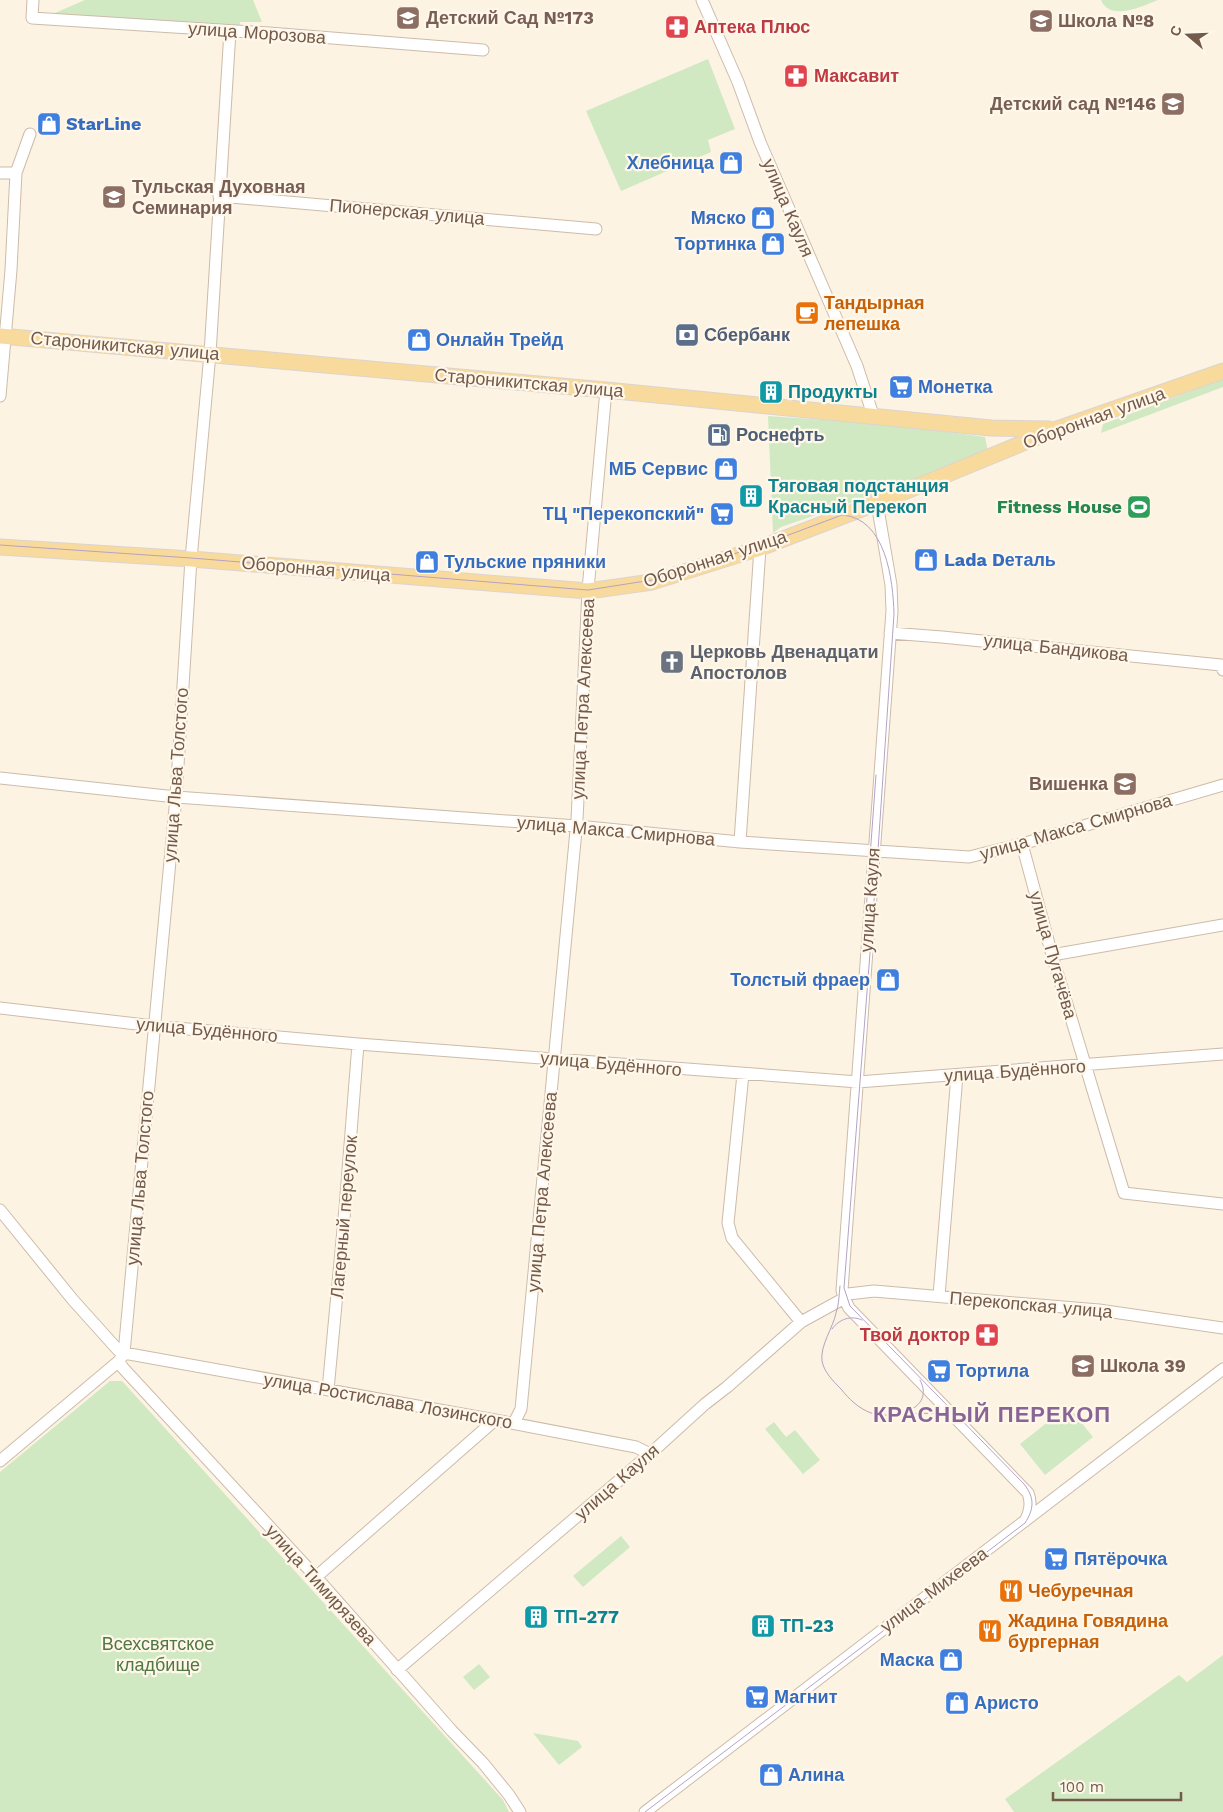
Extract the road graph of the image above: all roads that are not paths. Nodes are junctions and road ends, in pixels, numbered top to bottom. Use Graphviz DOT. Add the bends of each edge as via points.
graph roads {
  1 [pos="33,0"];
  2 [pos="702,0"];
  3 [pos="230,32"];
  4 [pos="483,50"];
  5 [pos="30,134"];
  6 [pos="0,173"];
  7 [pos="16,174"];
  8 [pos="219,196"];
  9 [pos="596,229"];
  10 [pos="3,336"];
  11 [pos="210,354"];
  12 [pos="1223,371"];
  13 [pos="606,390"];
  14 [pos="0,396"];
  15 [pos="873,416"];
  16 [pos="991,428"];
  17 [pos="1057,429"];
  18 [pos="992,456"];
  19 [pos="877,504"];
  20 [pos="0,547"];
  21 [pos="760,548"];
  22 [pos="191,560"];
  23 [pos="588,591"];
  24 [pos="890,633"];
  25 [pos="1222,667"];
  26 [pos="0,778"];
  27 [pos="1223,785"];
  28 [pos="176,797"];
  29 [pos="577,826"];
  30 [pos="740,842"];
  31 [pos="1022,844"];
  32 [pos="873,850"];
  33 [pos="1223,925"];
  34 [pos="1052,955"];
  35 [pos="0,1008"];
  36 [pos="154,1026"];
  37 [pos="358,1044"];
  38 [pos="1223,1054"];
  39 [pos="555,1060"];
  40 [pos="1085,1066"];
  41 [pos="743,1074"];
  42 [pos="957,1075"];
  43 [pos="858,1082"];
  44 [pos="1223,1204"];
  45 [pos="0,1210"];
  46 [pos="939,1296"];
  47 [pos="842,1299"];
  48 [pos="800,1322"];
  49 [pos="1223,1328"];
  50 [pos="122,1357"];
  51 [pos="1223,1369"];
  52 [pos="328,1390"];
  53 [pos="495,1420"];
  54 [pos="514,1424"];
  55 [pos="650,1454"];
  56 [pos="0,1461"];
  57 [pos="1025,1521"];
  58 [pos="316,1578"];
  59 [pos="397,1670"];
  60 [pos="520,1812"];
  61 [pos="644,1812"];
  1 -- 3 [label="street, улица Морозова" via="32,18"];
  2 -- 15 [label="street, улица Кауля" via="857,366"];
  3 -- 4 [label="street, улица Морозова"];
  3 -- 8 [label="street, улица Льва Толстого"];
  5 -- 7 [label="street"];
  6 -- 7 [label="street"];
  7 -- 10 [label="street"];
  8 -- 9 [label="street, Пионерская улица"];
  8 -- 11 [label="street, улица Льва Толстого"];
  10 -- 11 [label="main road, Староникитская улица"];
  10 -- 14 [label="street"];
  11 -- 13 [label="main road, Староникитская улица"];
  11 -- 22 [label="street, улица Льва Толстого"];
  12 -- 17 [label="main road, Оборонная улица"];
  13 -- 15 [label="main road, Староникитская улица"];
  13 -- 23 [label="street, улица Петра Алексеева"];
  15 -- 16 [label="main road, Староникитская улица"];
  16 -- 17 [label="main road, Староникитская улица"];
  16 -- 18 [label="main road" via="996,440"];
  17 -- 18 [label="main road, Оборонная улица"];
  18 -- 19 [label="main road, Оборонная улица"];
  19 -- 21 [label="main road, Оборонная улица"];
  19 -- 24 [label="street, улица Кауля" via="891,585"];
  20 -- 22 [label="main road, Оборонная улица"];
  21 -- 23 [label="main road, Оборонная улица" via="652,582"];
  21 -- 30 [label="street"];
  22 -- 23 [label="main road, Оборонная улица"];
  22 -- 28 [label="street, улица Льва Толстого"];
  23 -- 29 [label="street, улица Петра Алексеева"];
  24 -- 25 [label="street, улица Бандикова"];
  24 -- 32 [label="street, улица Кауля"];
  26 -- 28 [label="street, улица Макса Смирнова"];
  27 -- 31 [label="street, улица Макса Смирнова"];
  28 -- 29 [label="street, улица Макса Смирнова"];
  28 -- 36 [label="street, улица Льва Толстого"];
  29 -- 30 [label="street, улица Макса Смирнова"];
  29 -- 39 [label="street, улица Петра Алексеева"];
  30 -- 32 [label="street, улица Макса Смирнова"];
  31 -- 32 [label="street, улица Макса Смирнова" via="969,857"];
  31 -- 34 [label="street, улица Пугачёва"];
  32 -- 43 [label="street, улица Кауля"];
  33 -- 34 [label="street"];
  34 -- 40 [label="street, улица Пугачёва"];
  35 -- 36 [label="street, улица Будённого"];
  36 -- 37 [label="street, улица Будённого"];
  36 -- 50 [label="street, улица Льва Толстого"];
  37 -- 39 [label="street, улица Будённого"];
  37 -- 52 [label="street, Лагерный переулок"];
  38 -- 40 [label="street, улица Будённого"];
  39 -- 41 [label="street, улица Будённого"];
  39 -- 54 [label="street, улица Петра Алексеева" via="521,1409"];
  40 -- 42 [label="street, улица Будённого"];
  40 -- 44 [label="street, улица Пугачёва" via="1124,1193"];
  41 -- 43 [label="street, улица Будённого"];
  41 -- 48 [label="street" via="729,1231"];
  42 -- 43 [label="street, улица Будённого"];
  42 -- 46 [label="street"];
  43 -- 47 [label="street, улица Кауля"];
  45 -- 50 [label="street, улица Тимирязева"];
  46 -- 47 [label="street, Перекопская улица" via="874,1291 848,1294"];
  46 -- 49 [label="street, Перекопская улица" via="1098,1310"];
  47 -- 48 [label="street, улица Кауля"];
  47 -- 57 [label="street" via="1028,1493 1030,1509"];
  48 -- 55 [label="street, улица Кауля"];
  50 -- 52 [label="street, улица Ростислава Лозинского"];
  50 -- 56 [label="street"];
  50 -- 58 [label="street, улица Тимирязева" via="123,1368"];
  51 -- 57 [label="street, улица Михеева"];
  52 -- 53 [label="street, улица Ростислава Лозинского"];
  53 -- 54 [label="street, улица Ростислава Лозинского"];
  53 -- 58 [label="street"];
  54 -- 55 [label="street, улица Ростислава Лозинского" via="636,1447"];
  55 -- 59 [label="street, улица Кауля"];
  57 -- 61 [label="street, улица Михеева"];
  58 -- 59 [label="street, улица Тимирязева"];
  59 -- 60 [label="street, улица Тимирязева" via="483,1763"];
}
